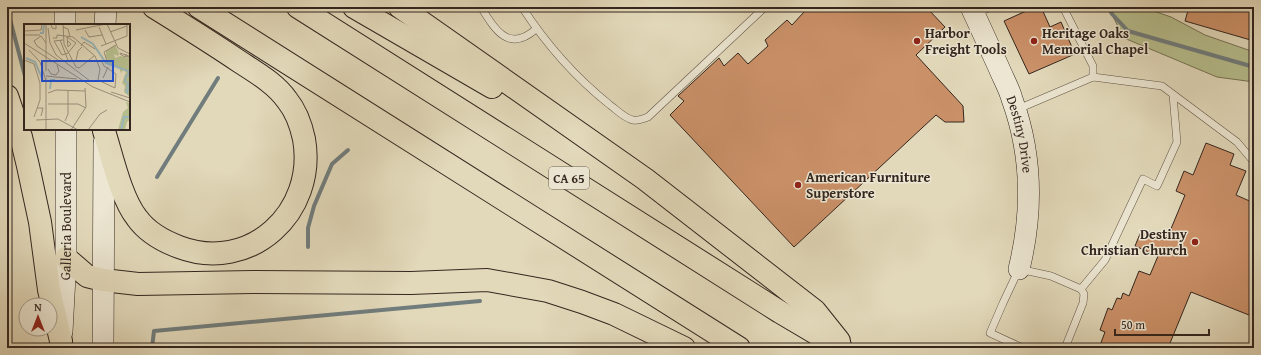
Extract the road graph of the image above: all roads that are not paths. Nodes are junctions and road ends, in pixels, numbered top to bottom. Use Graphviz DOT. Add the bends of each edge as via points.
graph roads {
  1 [pos="65,7"];
  2 [pos="106,7"];
  3 [pos="154,7"];
  4 [pos="199,7"];
  5 [pos="298,7"];
  6 [pos="354,7"];
  7 [pos="400,7"];
  8 [pos="481,7"];
  9 [pos="522,7"];
  10 [pos="765,7"];
  11 [pos="1063,7"];
  12 [pos="979,9"];
  13 [pos="65,24"];
  14 [pos="106,24"];
  15 [pos="536,29"];
  16 [pos="1093,77"];
  17 [pos="1174,95"];
  18 [pos="7,96"];
  19 [pos="1016,110"];
  20 [pos="570,126"];
  21 [pos="66,130"];
  22 [pos="104,130"];
  23 [pos="1254,162"];
  24 [pos="66,258"];
  25 [pos="1019,269"];
  26 [pos="103,280"];
  27 [pos="1081,288"];
  28 [pos="61,345"];
  29 [pos="103,348"];
  30 [pos="684,348"];
  31 [pos="739,348"];
  32 [pos="841,348"];
  33 [pos="845,348"];
  34 [pos="1024,348"];
  35 [pos="1065,348"];
  1 -- 13 [label="main road"];
  2 -- 14 [label="main road"];
  3 -- 22 [label="highway" via="256,73 287,99 299,120 305,146 305,171 296,201 270,234 246,247 224,253 206,253 168,243 137,219 126,202"];
  4 -- 31 [label="highway"];
  5 -- 32 [label="highway, CA 65" via="773,308"];
  6 -- 20 [label="highway" via="512,99"];
  7 -- 20 [label="highway"];
  8 -- 15 [label="lane" via="493,26 509,38 522,39"];
  9 -- 15 [label="lane"];
  10 -- 15 [label="lane" via="648,117 641,120 625,116 593,92"];
  11 -- 16 [label="lane" via="1093,66"];
  12 -- 19 [label="main road, Destiny Drive"];
  16 -- 17 [label="lane" via="1162,86"];
  16 -- 19 [label="lane"];
  17 -- 23 [label="lane" via="1237,142"];
  17 -- 27 [label="lane" via="1177,142 1157,186 1143,179 1105,260"];
  18 -- 28 [label="highway" via="28,166"];
  19 -- 25 [label="main road, Destiny Drive" via="1028,165 1029,195 1028,225"];
  20 -- 33 [label="highway" via="645,179 815,311"];
  21 -- 24 [label="main road, Galleria Boulevard"];
  22 -- 26 [label="main road"];
  24 -- 26 [label="highway" via="86,276"];
  24 -- 28 [label="main road, Galleria Boulevard"];
  25 -- 27 [label="lane" via="1051,276"];
  25 -- 34 [label="lane" via="990,333"];
  26 -- 29 [label="main road"];
  26 -- 30 [label="highway" via="138,284 411,283 487,280 548,291 582,302 614,314"];
  27 -- 35 [label="lane" via="1084,294 1083,303"];
}
